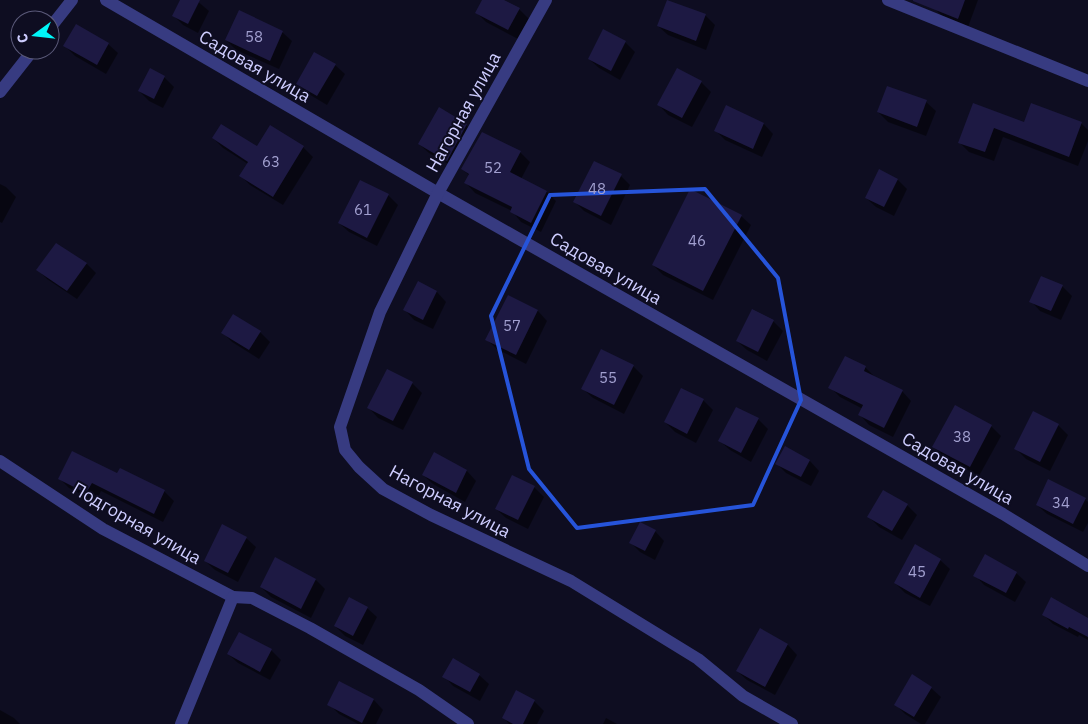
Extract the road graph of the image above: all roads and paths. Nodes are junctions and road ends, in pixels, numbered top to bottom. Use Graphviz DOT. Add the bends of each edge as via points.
graph roads {
  1 [pos="72,0"];
  2 [pos="106,0"];
  3 [pos="546,0"];
  4 [pos="888,0"];
  5 [pos="60,15"];
  6 [pos="25,60"];
  7 [pos="1088,81"];
  8 [pos="0,92"];
  9 [pos="438,192"];
  10 [pos="0,461"];
  11 [pos="1088,566"];
  12 [pos="233,597"];
  13 [pos="181,724"];
  14 [pos="468,724"];
  15 [pos="792,724"];
  1 -- 5 [label="street"];
  2 -- 9 [label="street, Садовая улица"];
  3 -- 9 [label="street, Нагорная улица"];
  4 -- 7 [label="street"];
  6 -- 8 [label="street"];
  9 -- 11 [label="street, Садовая улица" via="1003,514"];
  9 -- 15 [label="street, Нагорная улица" via="380,312 340,426 345,450 383,489 571,581 698,660 742,696"];
  10 -- 12 [label="street, Подгорная улица" via="103,529"];
  12 -- 13 [label="street"];
  12 -- 14 [label="street, Подгорная улица" via="252,598 310,628 419,690"];
}
